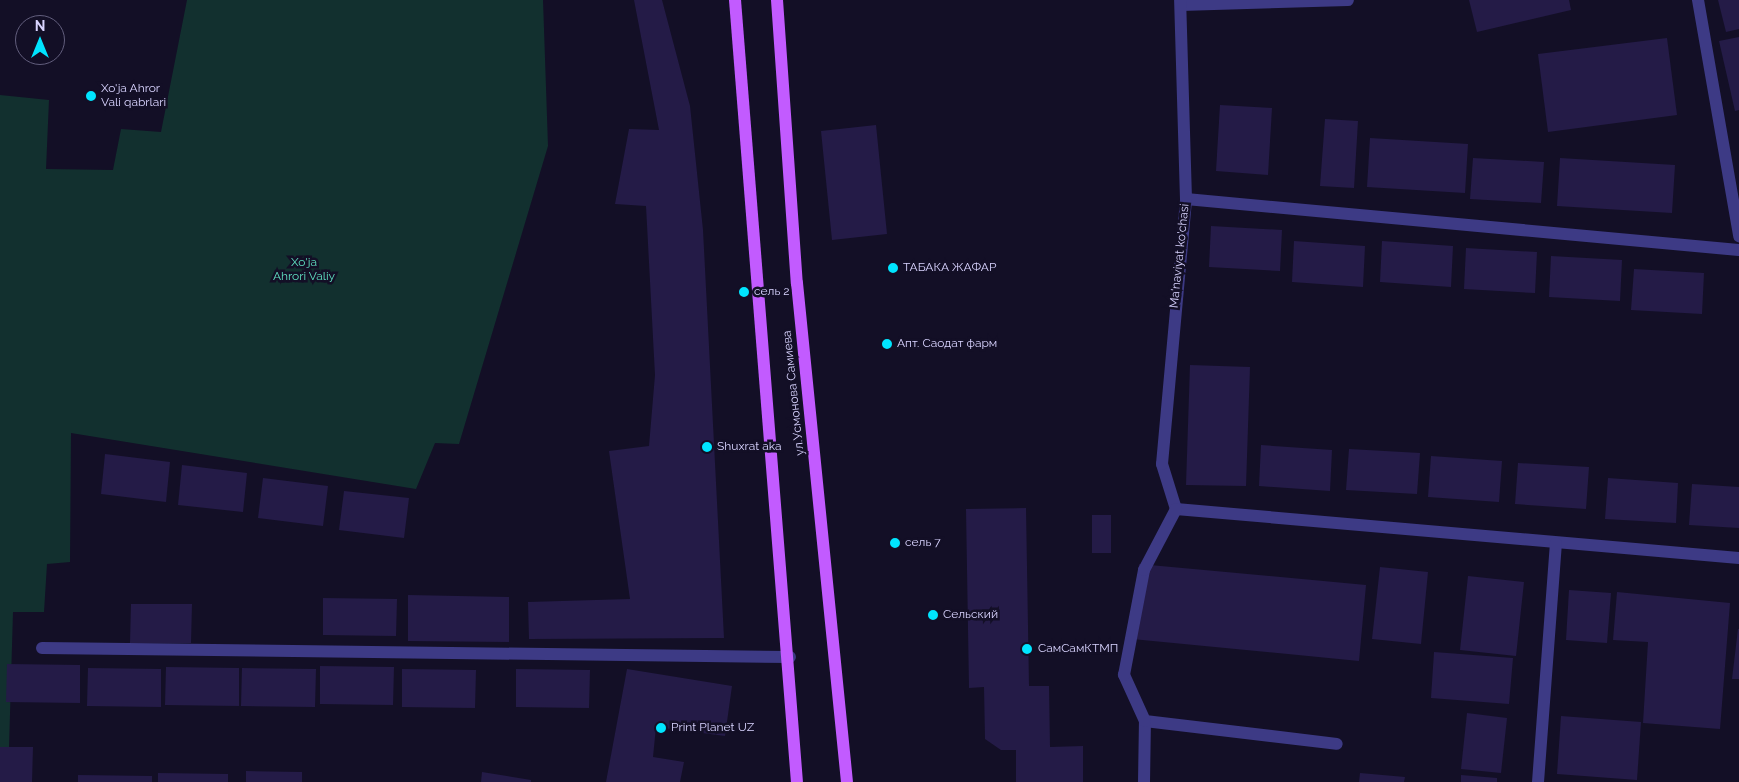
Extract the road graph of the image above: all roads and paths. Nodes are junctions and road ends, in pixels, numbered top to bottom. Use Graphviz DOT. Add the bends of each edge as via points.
graph roads {
  1 [pos="735,0"];
  2 [pos="777,0"];
  3 [pos="1348,0"];
  4 [pos="1698,0"];
  5 [pos="1180,3"];
  6 [pos="1186,198"];
  7 [pos="1739,236"];
  8 [pos="1739,250"];
  9 [pos="1176,508"];
  10 [pos="1556,544"];
  11 [pos="1739,558"];
  12 [pos="42,648"];
  13 [pos="790,657"];
  14 [pos="1145,721"];
  15 [pos="1337,744"];
  16 [pos="797,782"];
  17 [pos="847,782"];
  18 [pos="1144,782"];
  19 [pos="1538,782"];
  1 -- 13 [label="main road"];
  2 -- 17 [label="main road, ул.Усмонова Самиева" via="797,283"];
  3 -- 5 [label="street"];
  4 -- 7 [label="street"];
  5 -- 6 [label="street, Ma'naviyat ko'chasi"];
  6 -- 8 [label="street"];
  6 -- 9 [label="street, Ma'naviyat ko'chasi" via="1162,464"];
  9 -- 10 [label="street"];
  9 -- 14 [label="street" via="1144,570 1124,675"];
  10 -- 11 [label="street"];
  10 -- 19 [label="street"];
  12 -- 13 [label="street"];
  13 -- 16 [label="main road"];
  14 -- 15 [label="street"];
  14 -- 18 [label="street"];
}
